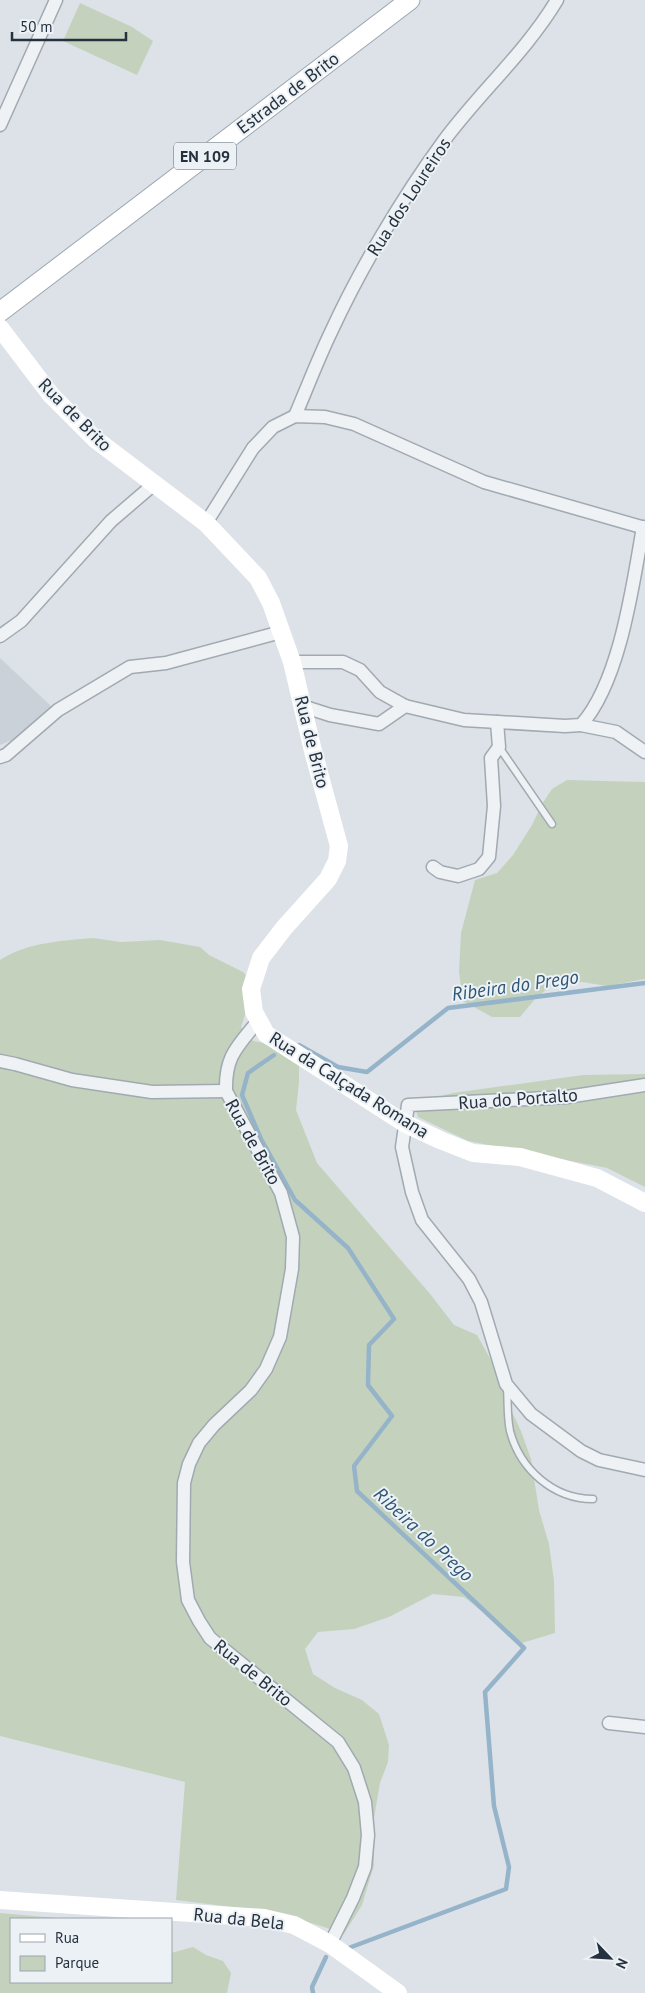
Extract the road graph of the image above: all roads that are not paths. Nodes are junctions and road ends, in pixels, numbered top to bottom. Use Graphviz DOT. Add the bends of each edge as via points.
graph roads {
  1 [pos="56,0"];
  2 [pos="410,0"];
  3 [pos="557,0"];
  4 [pos="0,125"];
  5 [pos="0,312"];
  6 [pos="0,328"];
  7 [pos="296,416"];
  8 [pos="153,485"];
  9 [pos="206,523"];
  10 [pos="644,527"];
  11 [pos="281,632"];
  12 [pos="0,636"];
  13 [pos="292,662"];
  14 [pos="302,706"];
  15 [pos="405,706"];
  16 [pos="497,722"];
  17 [pos="581,725"];
  18 [pos="499,748"];
  19 [pos="645,752"];
  20 [pos="0,757"];
  21 [pos="552,824"];
  22 [pos="433,867"];
  23 [pos="258,1021"];
  24 [pos="0,1061"];
  25 [pos="645,1085"];
  26 [pos="226,1092"];
  27 [pos="404,1123"];
  28 [pos="645,1203"];
  29 [pos="506,1384"];
  30 [pos="645,1470"];
  31 [pos="593,1499"];
  32 [pos="608,1723"];
  33 [pos="645,1727"];
  34 [pos="0,1900"];
  35 [pos="330,1944"];
  36 [pos="398,1993"];
  1 -- 4 [label="street"];
  2 -- 5 [label="main road, Estrada de Brito / EN 109"];
  3 -- 7 [label="street, Rua dos Loureiros" via="537,30 445,140 406,198 353,288"];
  6 -- 8 [label="street, Rua de Brito" via="51,395 95,440"];
  7 -- 9 [label="street" via="273,427 253,448"];
  7 -- 10 [label="street" via="325,417 354,424 484,482"];
  8 -- 9 [label="street, Rua de Brito"];
  8 -- 12 [label="street" via="111,521 21,621"];
  9 -- 11 [label="street, Rua de Brito" via="258,578"];
  10 -- 17 [label="street" via="628,612 611,668 592,712"];
  11 -- 13 [label="street, Rua de Brito"];
  11 -- 20 [label="street" via="166,663 130,667 58,710"];
  13 -- 14 [label="street, Rua de Brito"];
  13 -- 15 [label="street" via="343,662 360,670 380,692"];
  14 -- 15 [label="street" via="379,724"];
  14 -- 23 [label="street, Rua de Brito" via="339,846 337,860 328,879 261,958 251,989"];
  15 -- 16 [label="street" via="464,720"];
  16 -- 17 [label="street"];
  16 -- 18 [label="street"];
  17 -- 19 [label="street" via="616,732"];
  18 -- 21 [label="lane"];
  18 -- 22 [label="street" via="491,758 494,806 489,857 480,869 458,876"];
  23 -- 26 [label="street, Rua de Brito" via="234,1051 225,1072"];
  23 -- 27 [label="street, Rua da Calçada Romana" via="266,1034"];
  24 -- 26 [label="street" via="72,1080 152,1092"];
  25 -- 27 [label="street, Rua do Portalto" via="567,1097 408,1105"];
  26 -- 35 [label="street, Rua de Brito" via="281,1193 293,1237 292,1269 280,1337 266,1369 251,1390 199,1443 189,1464 184,1483 183,1562 188,1600 210,1638 338,1742 354,1768 365,1802 368,1835 365,1867"];
  27 -- 28 [label="street, Rua da Calçada Romana" via="474,1153 520,1156 597,1178"];
  27 -- 29 [label="street" via="402,1147 422,1220 469,1279 481,1302"];
  29 -- 30 [label="street" via="532,1414 581,1452 600,1460"];
  29 -- 31 [label="lane" via="510,1430 528,1466 540,1481 556,1490 582,1499"];
  32 -- 33 [label="street"];
  34 -- 35 [label="street, Rua da Bela" via="264,1918 294,1925"];
  35 -- 36 [label="street, Rua da Bela"];
}
